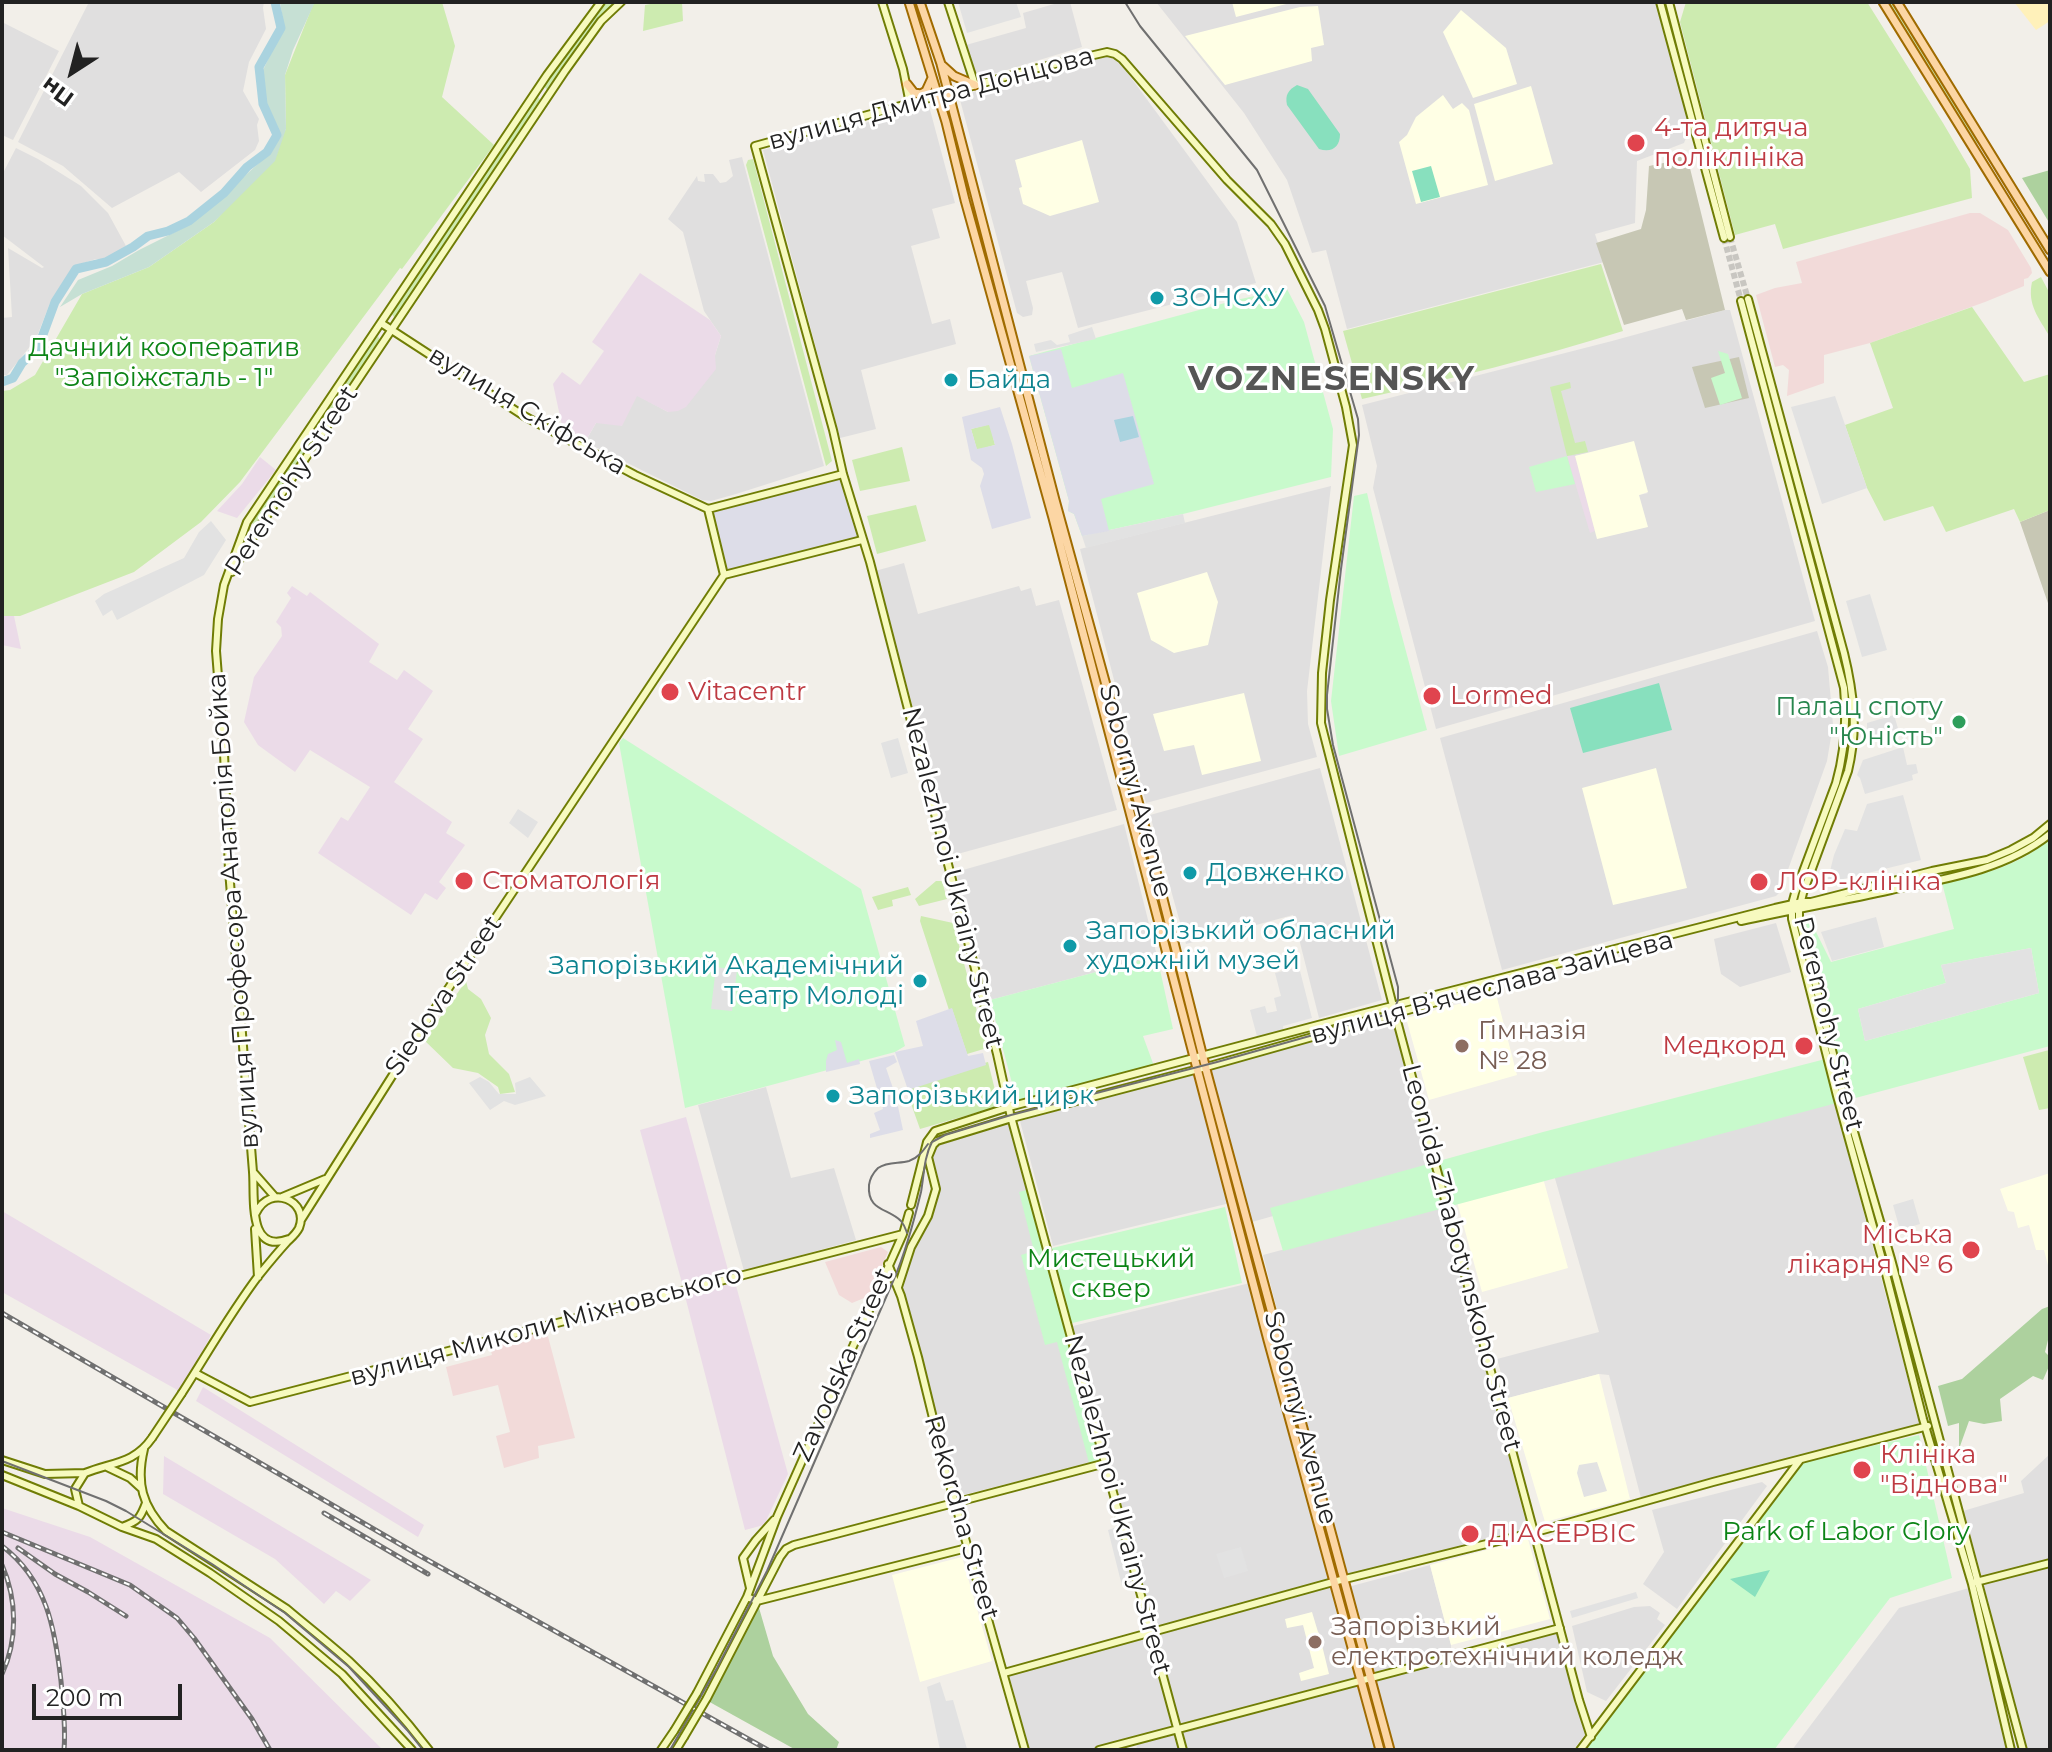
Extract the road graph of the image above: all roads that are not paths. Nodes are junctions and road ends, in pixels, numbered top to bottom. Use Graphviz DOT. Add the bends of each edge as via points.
graph roads {
  1 [pos="601,2"];
  2 [pos="621,2"];
  3 [pos="882,2"];
  4 [pos="909,2"];
  5 [pos="920,2"];
  6 [pos="948,2"];
  7 [pos="1660,2"];
  8 [pos="1669,2"];
  9 [pos="1883,2"];
  10 [pos="1897,2"];
  11 [pos="941,64"];
  12 [pos="932,76"];
  13 [pos="907,84"];
  14 [pos="975,85"];
  15 [pos="537,90"];
  16 [pos="949,92"];
  17 [pos="921,94"];
  18 [pos="938,95"];
  19 [pos="548,97"];
  20 [pos="910,104"];
  21 [pos="1699,132"];
  22 [pos="1983,141"];
  23 [pos="1971,143"];
  24 [pos="755,146"];
  25 [pos="1994,159"];
  26 [pos="1988,170"];
  27 [pos="1271,224"];
  28 [pos="1727,238"];
  29 [pos="2050,250"];
  30 [pos="2050,272"];
  31 [pos="381,323"];
  32 [pos="391,330"];
  33 [pos="1012,352"];
  34 [pos="843,474"];
  35 [pos="1054,495"];
  36 [pos="708,509"];
  37 [pos="1050,509"];
  38 [pos="862,540"];
  39 [pos="724,575"];
  40 [pos="224,585"];
  41 [pos="1846,712"];
  42 [pos="1855,714"];
  43 [pos="1846,728"];
  44 [pos="1855,729"];
  45 [pos="2050,824"];
  46 [pos="2050,834"];
  47 [pos="1796,906"];
  48 [pos="1394,1010"];
  49 [pos="1203,1057"];
  50 [pos="1194,1059"];
  51 [pos="1206,1067"];
  52 [pos="1196,1070"];
  53 [pos="1009,1107"];
  54 [pos="1012,1118"];
  55 [pos="930,1144"];
  56 [pos="253,1172"];
  57 [pos="325,1179"];
  58 [pos="279,1197"];
  59 [pos="911,1205"];
  60 [pos="909,1213"];
  61 [pos="255,1218"];
  62 [pos="301,1220"];
  63 [pos="903,1234"];
  64 [pos="289,1239"];
  65 [pos="888,1264"];
  66 [pos="258,1277"];
  67 [pos="898,1287"];
  68 [pos="195,1373"];
  69 [pos="1934,1424"];
  70 [pos="1925,1426"];
  71 [pos="144,1449"];
  72 [pos="2,1460"];
  73 [pos="1800,1460"];
  74 [pos="1106,1463"];
  75 [pos="104,1466"];
  76 [pos="85,1473"];
  77 [pos="2,1475"];
  78 [pos="141,1488"];
  79 [pos="956,1501"];
  80 [pos="146,1503"];
  81 [pos="79,1506"];
  82 [pos="777,1517"];
  83 [pos="122,1527"];
  84 [pos="1534,1532"];
  85 [pos="967,1548"];
  86 [pos="2050,1563"];
  87 [pos="1343,1580"];
  88 [pos="1333,1582"];
  89 [pos="1975,1583"];
  90 [pos="750,1588"];
  91 [pos="747,1597"];
  92 [pos="757,1601"];
  93 [pos="1560,1628"];
  94 [pos="1152,1631"];
  95 [pos="1004,1673"];
  96 [pos="1370,1679"];
  97 [pos="1360,1682"];
  98 [pos="1177,1730"];
  99 [pos="1591,1737"];
  100 [pos="412,1750"];
  101 [pos="429,1750"];
  102 [pos="661,1750"];
  103 [pos="676,1750"];
  104 [pos="1025,1750"];
  105 [pos="1099,1750"];
  106 [pos="1183,1750"];
  107 [pos="1380,1750"];
  108 [pos="1390,1750"];
  109 [pos="1580,1750"];
  110 [pos="2011,1750"];
  111 [pos="2023,1750"];
  1 -- 15 [label="main road, Peremohy Street"];
  2 -- 19 [label="main road, Peremohy Street" via="601,21"];
  3 -- 13 [label="main road"];
  4 -- 12 [label="main road, Sobornyi Avenue"];
  5 -- 11 [label="main road, Sobornyi Avenue"];
  6 -- 14 [label="main road"];
  7 -- 21 [label="main road"];
  8 -- 21 [label="main road"];
  9 -- 23 [label="main road"];
  10 -- 22 [label="main road"];
  11 -- 14 [label="main road"];
  11 -- 16 [label="main road, Sobornyi Avenue"];
  12 -- 17 [label="main road"];
  12 -- 18 [label="main road, Sobornyi Avenue"];
  13 -- 17 [label="main road"];
  13 -- 20 [label="main road"];
  14 -- 16 [label="main road, вулиця Дмитра Донцова"];
  14 -- 27 [label="main road, вулиця Дмитра Донцова" via="1115,54"];
  15 -- 19 [label="main road"];
  15 -- 31 [label="main road, Peremohy Street"];
  16 -- 18 [label="main road, вулиця Дмитра Донцова"];
  16 -- 33 [label="main road, Sobornyi Avenue"];
  17 -- 20 [label="main road"];
  18 -- 20 [label="main road, вулиця Дмитра Донцова"];
  18 -- 33 [label="main road, Sobornyi Avenue"];
  19 -- 32 [label="main road, Peremohy Street"];
  20 -- 24 [label="main road, вулиця Дмитра Донцова"];
  21 -- 28 [label="main road"];
  22 -- 23 [label="main road" via="1981,148"];
  22 -- 25 [label="main road"];
  23 -- 26 [label="main road"];
  24 -- 34 [label="main road, Nezalezhnoi Ukrainy Street"];
  25 -- 26 [label="main road" via="1985,161"];
  25 -- 29 [label="main road"];
  26 -- 30 [label="main road"];
  27 -- 48 [label="main road, Leonida Zhabotynskoho Street" via="1318,310 1353,445 1330,600 1321,723"];
  31 -- 32 [label="main road, вулиця Скіфська"];
  31 -- 40 [label="main road, Peremohy Street" via="247,522"];
  32 -- 36 [label="main road, вулиця Скіфська" via="524,416"];
  32 -- 40 [label="main road, Peremohy Street"];
  33 -- 35 [label="main road, Sobornyi Avenue"];
  33 -- 37 [label="main road, Sobornyi Avenue"];
  34 -- 36 [label="main road"];
  34 -- 38 [label="main road, Nezalezhnoi Ukrainy Street"];
  35 -- 37 [label="main road"];
  35 -- 49 [label="main road, Sobornyi Avenue"];
  36 -- 39 [label="main road"];
  37 -- 50 [label="main road, Sobornyi Avenue"];
  38 -- 39 [label="main road"];
  38 -- 53 [label="main road, Nezalezhnoi Ukrainy Street"];
  39 -- 57 [label="main road, Siedova Street"];
  40 -- 56 [label="main road, вулиця Професора Анатолія Бойка" via="216,651"];
  41 -- 42 [label="main road"];
  41 -- 42 [label="main road, Peremohy Street" via="1840,668 1745,300 1844,653"];
  41 -- 43 [label="main road, Peremohy Street"];
  42 -- 44 [label="main road, Peremohy Street"];
  43 -- 44 [label="main road"];
  43 -- 47 [label="main road, Peremohy Street" via="1836,783"];
  44 -- 47 [label="main road, Peremohy Street" via="1848,771"];
  45 -- 47 [label="main road, вулиця Вʼячеслава Зайцева" via="1987,860"];
  46 -- 47 [label="main road, вулиця Вʼячеслава Зайцева" via="1988,868"];
  47 -- 48 [label="main road, вулиця Вʼячеслава Зайцева"];
  47 -- 69 [label="main road, Peremohy Street"];
  47 -- 70 [label="main road, Peremohy Street" via="1792,919 1807,984"];
  48 -- 49 [label="main road, вулиця Вʼячеслава Зайцева"];
  48 -- 51 [label="main road, вулиця Вʼячеслава Зайцева"];
  48 -- 84 [label="main road, Leonida Zhabotynskoho Street"];
  49 -- 50 [label="main road, вулиця Вʼячеслава Зайцева"];
  49 -- 51 [label="main road, Sobornyi Avenue"];
  50 -- 52 [label="main road, Sobornyi Avenue"];
  50 -- 53 [label="main road"];
  51 -- 52 [label="main road, вулиця Вʼячеслава Зайцева"];
  51 -- 87 [label="main road, Sobornyi Avenue"];
  52 -- 54 [label="main road, вулиця Вʼячеслава Зайцева"];
  52 -- 88 [label="main road, Sobornyi Avenue"];
  53 -- 54 [label="main road, Nezalezhnoi Ukrainy Street"];
  53 -- 55 [label="main road" via="935,1131"];
  54 -- 55 [label="main road, вулиця Вʼячеслава Зайцева"];
  54 -- 74 [label="main road, Nezalezhnoi Ukrainy Street"];
  55 -- 59 [label="main road"];
  55 -- 67 [label="main road" via="936,1189"];
  56 -- 58 [label="main road"];
  56 -- 61 [label="main road, вулиця Професора Анатолія Бойка"];
  57 -- 58 [label="main road"];
  57 -- 62 [label="main road, Siedova Street"];
  58 -- 61 [label="main road" via="262,1203"];
  58 -- 62 [label="main road" via="296,1205"];
  60 -- 63 [label="main road, Zavodska Street"];
  61 -- 64 [label="main road" via="267,1240"];
  61 -- 66 [label="main road"];
  62 -- 64 [label="main road"];
  63 -- 65 [label="main road, Zavodska Street"];
  63 -- 68 [label="main road, вулиця Миколи Міхновського" via="250,1402"];
  64 -- 66 [label="main road"];
  65 -- 67 [label="main road, Rekordna Street"];
  65 -- 82 [label="main road, Zavodska Street"];
  66 -- 68 [label="main road"];
  67 -- 79 [label="main road, Rekordna Street"];
  68 -- 71 [label="main road, bridge"];
  69 -- 70 [label="main road"];
  69 -- 89 [label="main road, Peremohy Street"];
  70 -- 73 [label="main road"];
  70 -- 89 [label="main road, Peremohy Street"];
  71 -- 75 [label="main road"];
  71 -- 78 [label="main road"];
  72 -- 76 [label="main road" via="45,1474"];
  73 -- 84 [label="main road"];
  73 -- 99 [label="main road"];
  74 -- 79 [label="main road"];
  74 -- 94 [label="main road, Nezalezhnoi Ukrainy Street"];
  75 -- 76 [label="main road"];
  75 -- 78 [label="main road"];
  76 -- 81 [label="main road" via="75,1489"];
  77 -- 81 [label="main road"];
  78 -- 80 [label="main road"];
  79 -- 85 [label="main road, Rekordna Street"];
  79 -- 92 [label="main road" via="786,1549"];
  80 -- 83 [label="main road" via="136,1521"];
  80 -- 101 [label="main road" via="166,1531 287,1609 351,1662"];
  81 -- 83 [label="main road"];
  82 -- 90 [label="main road, Zavodska Street"];
  82 -- 90 [label="main road, Zavodska Street" via="743,1558"];
  83 -- 100 [label="main road" via="156,1539 279,1621 342,1674"];
  84 -- 87 [label="main road"];
  84 -- 93 [label="main road, Leonida Zhabotynskoho Street"];
  85 -- 92 [label="main road"];
  85 -- 95 [label="main road, Rekordna Street"];
  86 -- 89 [label="main road"];
  87 -- 88 [label="main road"];
  87 -- 96 [label="main road, Sobornyi Avenue"];
  88 -- 94 [label="main road"];
  88 -- 97 [label="main road, Sobornyi Avenue"];
  89 -- 110 [label="main road, Peremohy Street"];
  89 -- 111 [label="main road, Peremohy Street"];
  90 -- 91 [label="main road, Zavodska Street"];
  91 -- 92 [label="main road"];
  91 -- 102 [label="main road, Zavodska Street, bridge"];
  92 -- 103 [label="main road, bridge"];
  93 -- 96 [label="main road"];
  93 -- 99 [label="main road, Leonida Zhabotynskoho Street"];
  94 -- 95 [label="main road"];
  94 -- 98 [label="main road, Nezalezhnoi Ukrainy Street"];
  95 -- 104 [label="main road, Rekordna Street"];
  96 -- 97 [label="main road"];
  96 -- 108 [label="main road, Sobornyi Avenue"];
  97 -- 98 [label="main road"];
  97 -- 107 [label="main road, Sobornyi Avenue"];
  98 -- 105 [label="main road"];
  98 -- 106 [label="main road, Nezalezhnoi Ukrainy Street"];
  99 -- 109 [label="main road"];
}
